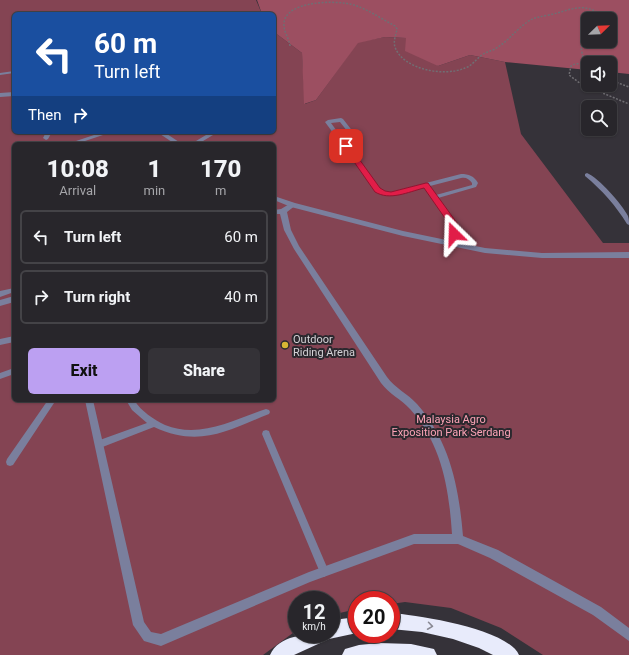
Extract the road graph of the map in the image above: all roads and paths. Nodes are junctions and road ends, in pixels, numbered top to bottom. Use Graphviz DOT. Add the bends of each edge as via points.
graph roads {
  1 [pos="316,0"];
  2 [pos="308,1"];
  3 [pos="599,12"];
  4 [pos="581,43"];
  5 [pos="290,46"];
  6 [pos="582,56"];
  7 [pos="581,63"];
  8 [pos="12,72"];
  9 [pos="0,74"];
  10 [pos="617,83"];
  11 [pos="581,84"];
  12 [pos="629,87"];
  13 [pos="603,92"];
  14 [pos="12,94"];
  15 [pos="0,95"];
  16 [pos="629,104"];
  17 [pos="48,134"];
  18 [pos="102,134"];
  19 [pos="163,134"];
  20 [pos="212,134"];
  21 [pos="46,138"];
  22 [pos="76,142"];
  23 [pos="176,142"];
  24 [pos="198,142"];
  25 [pos="346,146"];
  26 [pos="586,175"];
  27 [pos="426,185"];
  28 [pos="435,197"];
  29 [pos="276,199"];
  30 [pos="293,205"];
  31 [pos="283,211"];
  32 [pos="276,212"];
  33 [pos="629,223"];
  34 [pos="451,244"];
  35 [pos="629,255"];
  36 [pos="12,291"];
  37 [pos="0,294"];
  38 [pos="12,300"];
  39 [pos="0,303"];
  40 [pos="12,339"];
  41 [pos="0,342"];
  42 [pos="12,372"];
  43 [pos="0,376"];
  44 [pos="51,402"];
  45 [pos="90,402"];
  46 [pos="131,402"];
  47 [pos="266,412"];
  48 [pos="154,424"];
  49 [pos="266,434"];
  50 [pos="100,444"];
  51 [pos="10,462"];
  52 [pos="458,539"];
  53 [pos="324,572"];
  54 [pos="400,622"];
  55 [pos="629,635"];
  56 [pos="301,643"];
  57 [pos="280,655"];
  58 [pos="351,655"];
  59 [pos="428,655"];
  60 [pos="510,655"];
  1 -- 3 [label="path" via="348,3 395,26 395,48 403,59 419,68 440,72 467,68 484,54 499,47 511,34 536,17 577,6 585,6"];
  2 -- 5 [label="path" via="294,6 284,18 283,27 290,40"];
  4 -- 6 [label="path"];
  7 -- 11 [label="path" via="571,66 569,75"];
  8 -- 9 [label="lane"];
  10 -- 12 [label="path"];
  13 -- 16 [label="path"];
  14 -- 15 [label="street"];
  17 -- 21 [label="lane"];
  18 -- 22 [label="street"];
  19 -- 23 [label="street"];
  20 -- 24 [label="lane"];
  25 -- 25 [label="lane" via="328,122 341,120 358,142"];
  25 -- 27 [label="lane" via="378,190 383,193 391,194"];
  26 -- 33 [label="lane" via="606,193"];
  27 -- 28 [label="lane"];
  27 -- 28 [label="lane" via="466,176 474,180 474,186 471,188"];
  28 -- 34 [label="lane" via="453,223 454,234"];
  29 -- 30 [label="street"];
  30 -- 31 [label="street"];
  30 -- 34 [label="street"];
  31 -- 32 [label="street"];
  31 -- 52 [label="street" via="288,229 304,259 384,381 412,406 438,446 451,478"];
  34 -- 35 [label="street" via="514,254"];
  36 -- 37 [label="lane"];
  38 -- 39 [label="lane"];
  40 -- 41 [label="lane"];
  42 -- 43 [label="lane"];
  44 -- 51 [label="lane"];
  45 -- 50 [label="street"];
  46 -- 48 [label="lane"];
  47 -- 48 [label="lane" via="196,434"];
  48 -- 50 [label="lane"];
  49 -- 53 [label="lane"];
  50 -- 53 [label="street" via="139,625 148,637 161,640"];
  52 -- 53 [label="street" via="414,539"];
  52 -- 55 [label="street" via="494,554 598,611"];
  54 -- 60 [label="highway, one-way" via="446,628 495,646"];
  56 -- 57 [label="highway"];
  58 -- 59 [label="highway" via="360,652 417,652"];
}
